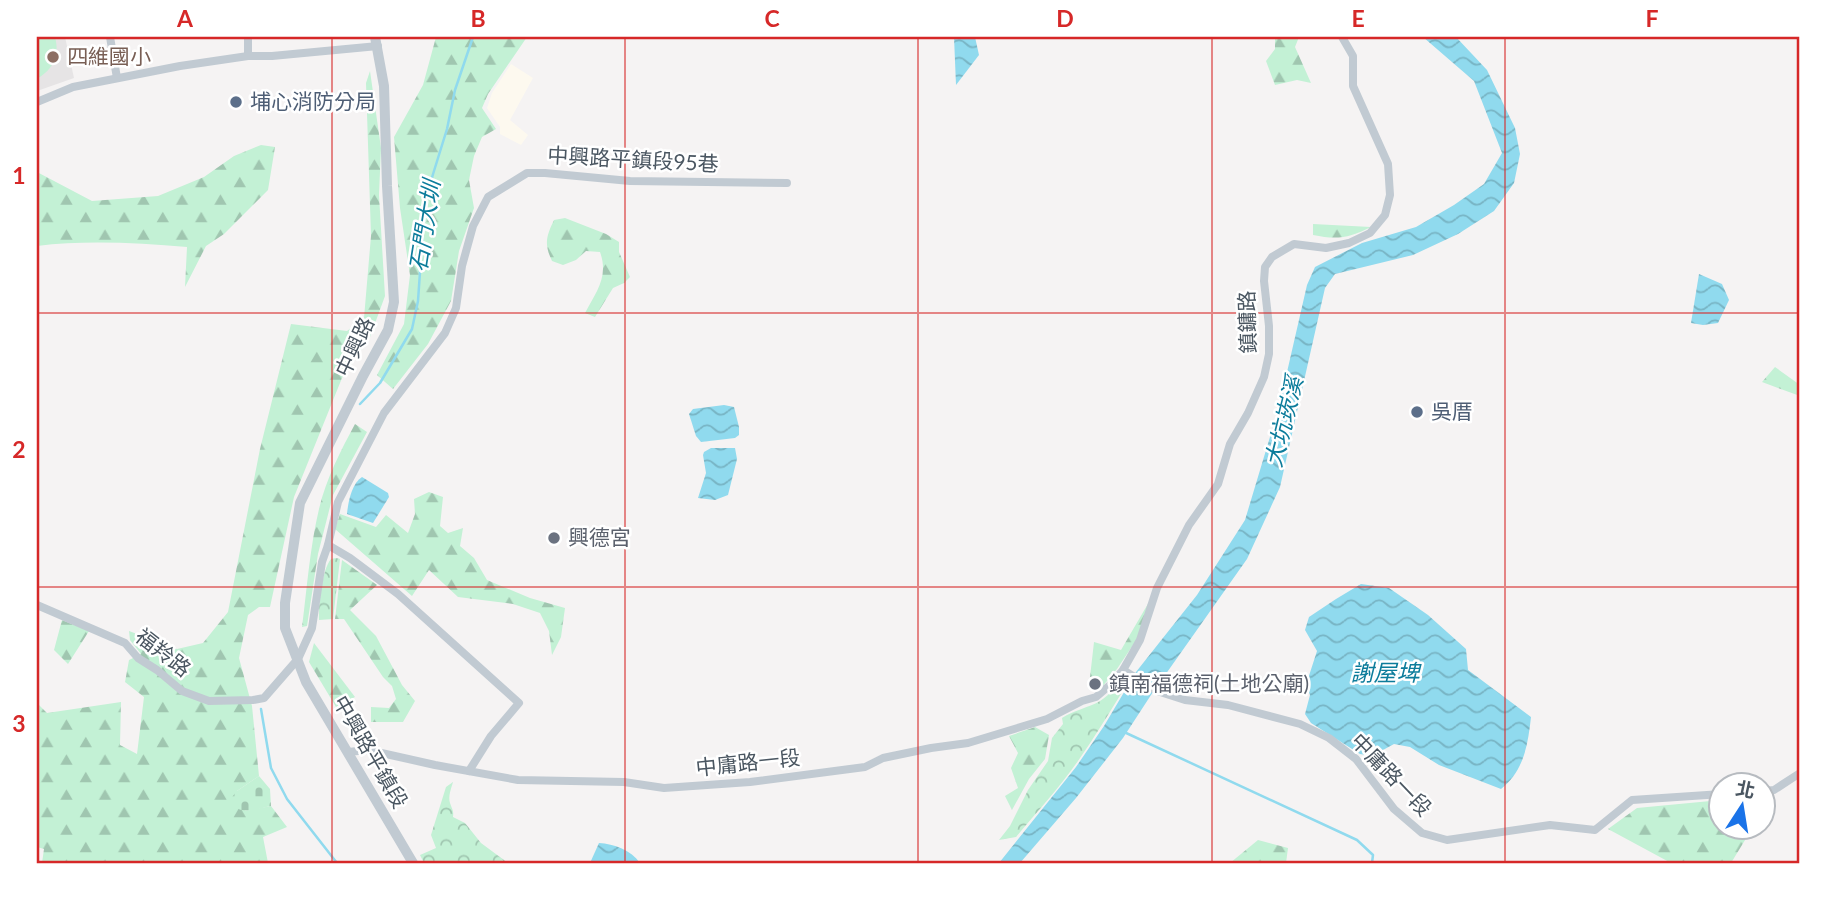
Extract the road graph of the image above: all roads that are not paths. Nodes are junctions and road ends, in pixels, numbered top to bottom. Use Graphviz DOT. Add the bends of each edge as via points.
graph roads {
  1 [pos="110,37"];
  2 [pos="248,37"];
  3 [pos="1342,37"];
  4 [pos="377,41"];
  5 [pos="247,55"];
  6 [pos="117,78"];
  7 [pos="37,102"];
  8 [pos="787,183"];
  9 [pos="328,545"];
  10 [pos="37,605"];
  11 [pos="298,659"];
  12 [pos="1126,673"];
  13 [pos="348,752"];
  14 [pos="469,771"];
  15 [pos="1800,773"];
  16 [pos="1778,787"];
  17 [pos="1708,795"];
  18 [pos="413,863"];
  1 -- 6 [label="street"];
  2 -- 5 [label="street"];
  3 -- 12 [label="street, 鎮鏞路" via="1353,56 1353,86 1388,164 1390,195 1385,215 1370,233 1349,243 1326,248 1294,244 1265,267 1269,354 1264,377 1230,444 1218,484 1188,525 1157,587"];
  4 -- 5 [label="street" via="272,57"];
  4 -- 11 [label="street, 中興路" via="384,86 394,302 388,330 300,503 285,603 285,628"];
  5 -- 6 [label="street"];
  6 -- 7 [label="street" via="73,87"];
  8 -- 9 [label="street, 中興路平鎮段95巷" via="630,181 527,173 488,197 473,226 456,308 445,333 384,413 338,502"];
  9 -- 11 [label="street, 中興路平鎮段95巷" via="312,628"];
  9 -- 14 [label="street" via="398,594 519,703"];
  10 -- 11 [label="street, 福羚路" via="125,643 182,691 209,701 264,698"];
  11 -- 13 [label="street, 中興路平鎮段" via="306,682"];
  12 -- 14 [label="street, 中庸路一段" via="1096,696 1047,719 968,743 883,758 841,771 664,788 624,782 518,780"];
  12 -- 17 [label="street, 中庸路一段" via="1185,700 1228,705 1300,724 1329,738 1356,759 1394,809 1422,833 1447,840 1550,825 1595,830 1632,800"];
  13 -- 14 [label="street, 中庸路一段" via="368,750"];
  13 -- 18 [label="street, 中興路平鎮段"];
  15 -- 16 [label="street"];
}
